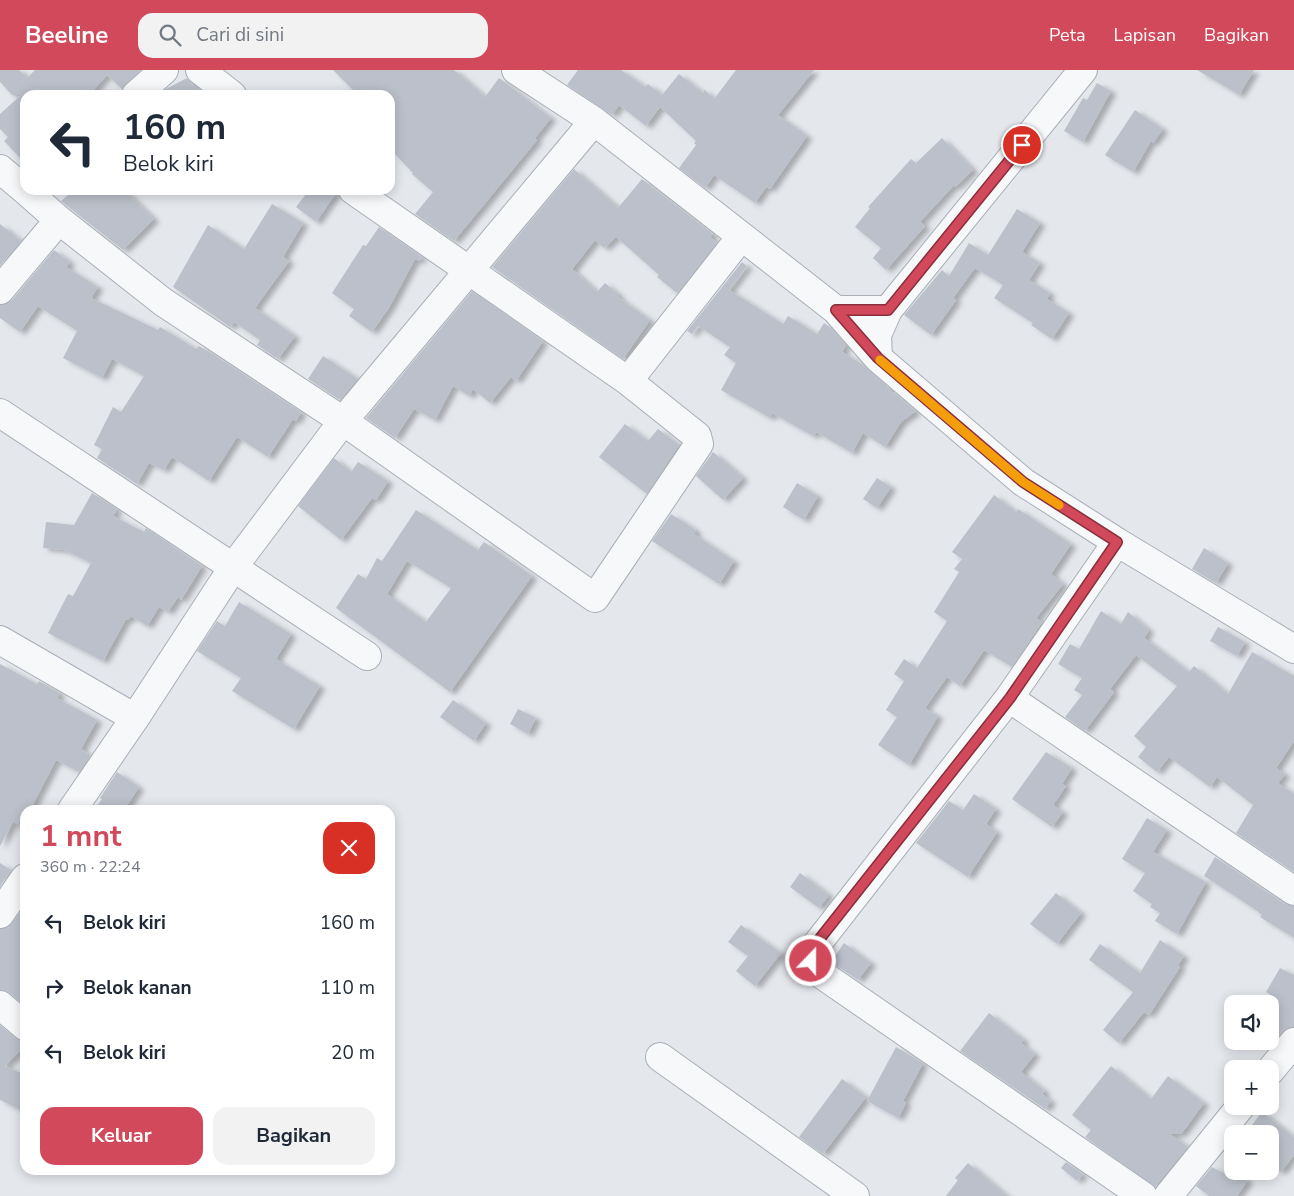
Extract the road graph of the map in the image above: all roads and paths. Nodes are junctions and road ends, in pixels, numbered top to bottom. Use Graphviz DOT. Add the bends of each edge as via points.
graph roads {
  1 [pos="164,70"];
  2 [pos="200,70"];
  3 [pos="516,70"];
  4 [pos="1083,70"];
  5 [pos="142,90"];
  6 [pos="225,90"];
  7 [pos="594,120"];
  8 [pos="0,169"];
  9 [pos="20,185"];
  10 [pos="32,195"];
  11 [pos="360,195"];
  12 [pos="59,220"];
  13 [pos="741,238"];
  14 [pos="468,269"];
  15 [pos="0,290"];
  16 [pos="836,310"];
  17 [pos="888,310"];
  18 [pos="878,358"];
  19 [pos="628,381"];
  20 [pos="0,413"];
  21 [pos="343,421"];
  22 [pos="1117,542"];
  23 [pos="234,566"];
  24 [pos="0,640"];
  25 [pos="1294,649"];
  26 [pos="367,656"];
  27 [pos="1010,698"];
  28 [pos="135,718"];
  29 [pos="75,805"];
  30 [pos="20,885"];
  31 [pos="1294,892"];
  32 [pos="0,914"];
  33 [pos="0,1005"];
  34 [pos="20,1022"];
  35 [pos="1294,1042"];
  36 [pos="660,1057"];
  37 [pos="1279,1060"];
  38 [pos="1234,1115"];
  39 [pos="855,1196"];
  40 [pos="1143,1196"];
  41 [pos="1168,1196"];
  1 -- 5 [label="street"];
  2 -- 6 [label="street"];
  3 -- 7 [label="street"];
  4 -- 17 [label="street"];
  7 -- 13 [label="street"];
  7 -- 14 [label="street"];
  8 -- 9 [label="street"];
  10 -- 12 [label="street"];
  11 -- 14 [label="street"];
  12 -- 15 [label="street"];
  12 -- 21 [label="street" via="163,302"];
  13 -- 16 [label="street"];
  13 -- 19 [label="street"];
  14 -- 19 [label="street"];
  14 -- 21 [label="street"];
  16 -- 17 [label="street"];
  16 -- 18 [label="street"];
  17 -- 18 [label="street" via="877,335"];
  18 -- 22 [label="street" via="1023,482"];
  19 -- 21 [label="street" via="697,436 699,444 595,598"];
  20 -- 23 [label="street"];
  21 -- 23 [label="street"];
  22 -- 25 [label="street"];
  22 -- 27 [label="street"];
  23 -- 26 [label="street"];
  23 -- 28 [label="street"];
  24 -- 28 [label="street"];
  27 -- 31 [label="street"];
  27 -- 40 [label="street" via="814,946 810,953 811,961 821,974"];
  28 -- 29 [label="street"];
  30 -- 32 [label="street"];
  33 -- 34 [label="street"];
  35 -- 37 [label="street"];
  36 -- 39 [label="street"];
  38 -- 41 [label="street"];
}
